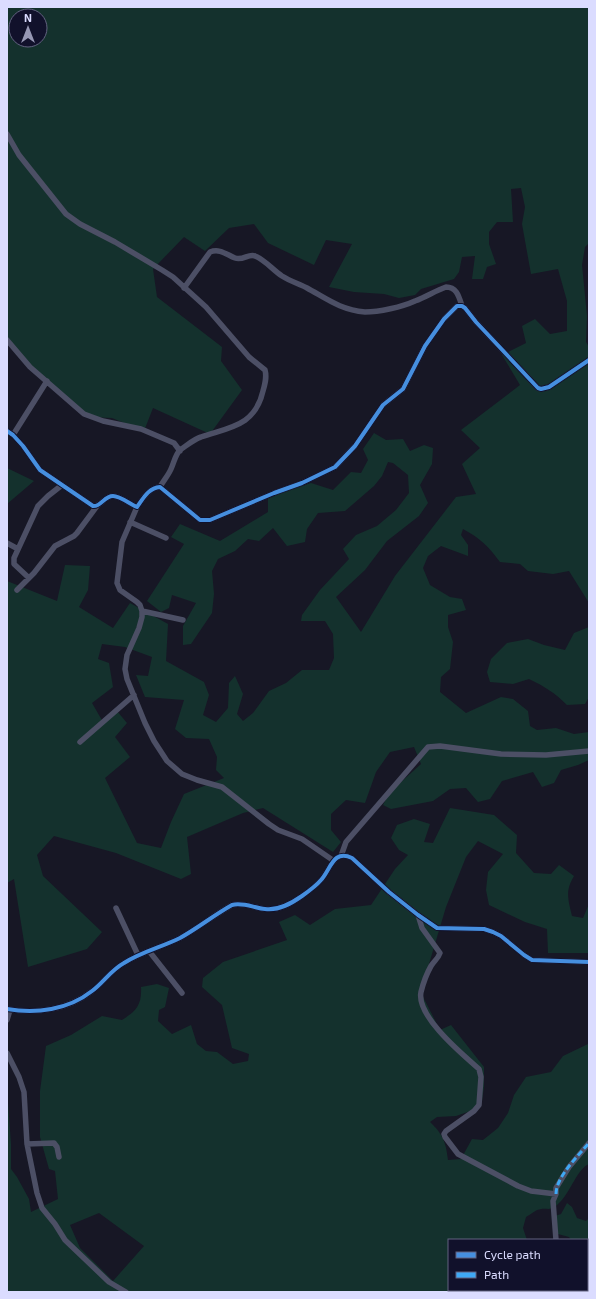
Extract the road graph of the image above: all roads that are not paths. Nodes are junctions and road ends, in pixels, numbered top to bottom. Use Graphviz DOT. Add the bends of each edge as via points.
graph roads {
  1 [pos="7,134"];
  2 [pos="184,288"];
  3 [pos="462,306"];
  4 [pos="7,340"];
  5 [pos="589,360"];
  6 [pos="47,381"];
  7 [pos="7,431"];
  8 [pos="13,435"];
  9 [pos="180,450"];
  10 [pos="62,485"];
  11 [pos="160,488"];
  12 [pos="96,506"];
  13 [pos="137,507"];
  14 [pos="130,522"];
  15 [pos="166,538"];
  16 [pos="7,543"];
  17 [pos="18,549"];
  18 [pos="29,578"];
  19 [pos="17,590"];
  20 [pos="142,611"];
  21 [pos="183,620"];
  22 [pos="134,695"];
  23 [pos="80,742"];
  24 [pos="589,751"];
  25 [pos="341,856"];
  26 [pos="334,861"];
  27 [pos="116,908"];
  28 [pos="418,915"];
  29 [pos="149,951"];
  30 [pos="138,955"];
  31 [pos="589,962"];
  32 [pos="182,993"];
  33 [pos="8,1010"];
  34 [pos="7,1020"];
  35 [pos="7,1053"];
  36 [pos="589,1143"];
  37 [pos="27,1144"];
  38 [pos="59,1158"];
  39 [pos="556,1194"];
  40 [pos="556,1239"];
  41 [pos="126,1292"];
  1 -- 2 [label="street" via="19,155 66,214 84,227 162,270"];
  2 -- 3 [label="street" via="210,252 215,250 239,259 250,255 256,256 282,276 331,303 348,309 373,312 415,301 446,288 455,290"];
  2 -- 9 [label="street" via="206,307 249,357 263,367 266,374 261,402 248,418 228,430 199,437"];
  3 -- 5 [label="street" via="538,388 545,389"];
  3 -- 11 [label="street" via="455,308 444,319 403,389 383,405 355,446 335,467 302,483 205,521 200,520"];
  4 -- 6 [label="street" via="30,367"];
  6 -- 8 [label="street"];
  6 -- 9 [label="street" via="86,416 141,429 174,443"];
  7 -- 8 [label="street"];
  8 -- 10 [label="street" via="40,470"];
  9 -- 11 [label="street"];
  10 -- 12 [label="street"];
  10 -- 17 [label="street" via="38,506"];
  11 -- 13 [label="street" via="150,490"];
  12 -- 13 [label="street" via="109,496 116,496"];
  12 -- 18 [label="street" via="77,533 55,546"];
  13 -- 14 [label="street"];
  14 -- 15 [label="street"];
  14 -- 20 [label="street" via="121,546 117,583 120,590 140,605"];
  16 -- 17 [label="street"];
  17 -- 18 [label="street" via="14,564"];
  18 -- 19 [label="street"];
  20 -- 21 [label="street"];
  20 -- 22 [label="street" via="139,628 125,663 125,674"];
  22 -- 23 [label="street"];
  22 -- 26 [label="street" via="154,741 175,769 189,778 222,787 278,830 302,839"];
  24 -- 25 [label="street" via="501,754 440,746 428,747 346,842"];
  25 -- 26 [label="street"];
  25 -- 28 [label="street" via="352,858"];
  26 -- 29 [label="street" via="317,884 286,906 271,910 236,904 180,938"];
  27 -- 30 [label="street"];
  28 -- 31 [label="street" via="437,928 484,929 493,932 532,960"];
  28 -- 39 [label="street" via="422,928 440,953 431,966 423,988 423,1007 439,1031 479,1069 481,1077 479,1105 446,1131 445,1137 458,1154 503,1178 531,1191"];
  29 -- 30 [label="street"];
  29 -- 32 [label="street"];
  30 -- 33 [label="street" via="123,963 92,991 75,1001 50,1010"];
  33 -- 34 [label="street"];
  35 -- 37 [label="street" via="24,1092"];
  36 -- 39 [label="street" via="560,1180"];
  37 -- 38 [label="street" via="54,1143"];
  37 -- 41 [label="street" via="42,1208 70,1244 109,1282"];
  39 -- 40 [label="street" via="553,1200"];
}
